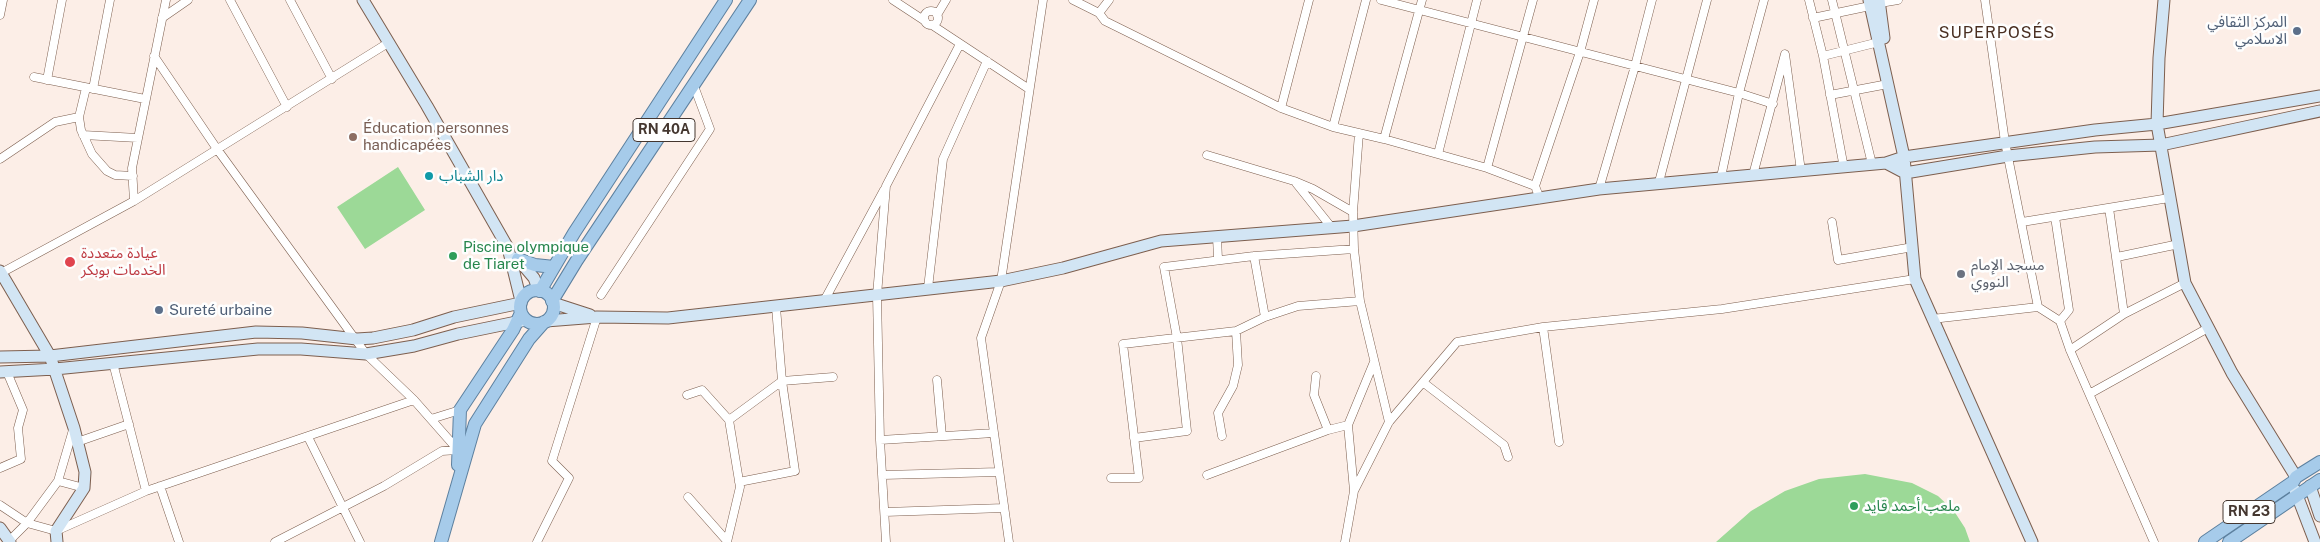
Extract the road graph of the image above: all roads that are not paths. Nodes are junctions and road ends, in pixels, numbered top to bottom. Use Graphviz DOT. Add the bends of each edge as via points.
graph roads {
  1 [pos="3,0"];
  2 [pos="62,0"];
  3 [pos="110,0"];
  4 [pos="166,0"];
  5 [pos="188,0"];
  6 [pos="230,0"];
  7 [pos="290,0"];
  8 [pos="363,0"];
  9 [pos="726,0"];
  10 [pos="750,0"];
  11 [pos="893,0"];
  12 [pos="946,0"];
  13 [pos="1044,0"];
  14 [pos="1072,0"];
  15 [pos="1109,0"];
  16 [pos="1309,0"];
  17 [pos="1366,0"];
  18 [pos="1381,0"];
  19 [pos="1422,0"];
  20 [pos="1477,0"];
  21 [pos="1533,0"];
  22 [pos="1594,0"];
  23 [pos="1652,0"];
  24 [pos="1707,0"];
  25 [pos="1764,0"];
  26 [pos="1809,0"];
  27 [pos="1832,0"];
  28 [pos="1898,0"];
  29 [pos="1985,0"];
  30 [pos="2164,0"];
  31 [pos="1874,2"];
  32 [pos="1420,10"];
  33 [pos="1099,13"];
  34 [pos="1835,13"];
  35 [pos="937,15"];
  36 [pos="0,16"];
  37 [pos="162,18"];
  38 [pos="1813,18"];
  39 [pos="924,20"];
  40 [pos="1471,23"];
  41 [pos="932,25"];
  42 [pos="1523,37"];
  43 [pos="1879,42"];
  44 [pos="388,43"];
  45 [pos="960,44"];
  46 [pos="1844,51"];
  47 [pos="1580,52"];
  48 [pos="154,56"];
  49 [pos="1823,56"];
  50 [pos="987,61"];
  51 [pos="1635,66"];
  52 [pos="34,77"];
  53 [pos="332,79"];
  54 [pos="1685,79"];
  55 [pos="47,80"];
  56 [pos="1888,84"];
  57 [pos="694,86"];
  58 [pos="89,88"];
  59 [pos="1029,90"];
  60 [pos="1854,90"];
  61 [pos="1739,93"];
  62 [pos="1830,95"];
  63 [pos="2320,96"];
  64 [pos="145,99"];
  65 [pos="1773,104"];
  66 [pos="287,107"];
  67 [pos="1281,108"];
  68 [pos="2320,111"];
  69 [pos="79,117"];
  70 [pos="2157,124"];
  71 [pos="1333,127"];
  72 [pos="1359,134"];
  73 [pos="83,135"];
  74 [pos="138,138"];
  75 [pos="1384,139"];
  76 [pos="2005,142"];
  77 [pos="2161,145"];
  78 [pos="217,149"];
  79 [pos="1438,154"];
  80 [pos="1207,155"];
  81 [pos="2008,156"];
  82 [pos="1904,157"];
  83 [pos="0,159"];
  84 [pos="1886,163"];
  85 [pos="1872,164"];
  86 [pos="1487,168"];
  87 [pos="1844,168"];
  88 [pos="1801,171"];
  89 [pos="1905,173"];
  90 [pos="1753,174"];
  91 [pos="133,176"];
  92 [pos="1721,177"];
  93 [pos="1294,181"];
  94 [pos="1660,182"];
  95 [pos="886,186"];
  96 [pos="1535,186"];
  97 [pos="1599,189"];
  98 [pos="2170,198"];
  99 [pos="1540,199"];
  100 [pos="134,201"];
  101 [pos="2109,208"];
  102 [pos="1353,212"];
  103 [pos="2055,217"];
  104 [pos="1832,222"];
  105 [pos="2022,222"];
  106 [pos="1353,226"];
  107 [pos="1332,228"];
  108 [pos="1216,236"];
  109 [pos="2178,244"];
  110 [pos="1913,247"];
  111 [pos="508,248"];
  112 [pos="1354,248"];
  113 [pos="1254,256"];
  114 [pos="2117,257"];
  115 [pos="518,259"];
  116 [pos="1218,260"];
  117 [pos="554,267"];
  118 [pos="0,272"];
  119 [pos="1915,279"];
  120 [pos="1001,280"];
  121 [pos="2185,284"];
  122 [pos="928,288"];
  123 [pos="539,291"];
  124 [pos="601,295"];
  125 [pos="877,295"];
  126 [pos="824,301"];
  127 [pos="1360,301"];
  128 [pos="553,302"];
  129 [pos="776,307"];
  130 [pos="2038,307"];
  131 [pos="522,312"];
  132 [pos="2124,314"];
  133 [pos="596,317"];
  134 [pos="1265,317"];
  135 [pos="1932,318"];
  136 [pos="2060,321"];
  137 [pos="545,322"];
  138 [pos="1543,328"];
  139 [pos="2208,328"];
  140 [pos="1236,331"];
  141 [pos="1177,338"];
  142 [pos="357,339"];
  143 [pos="2070,350"];
  144 [pos="366,354"];
  145 [pos="50,356"];
  146 [pos="0,357"];
  147 [pos="1374,362"];
  148 [pos="114,363"];
  149 [pos="55,369"];
  150 [pos="3,372"];
  151 [pos="1316,376"];
  152 [pos="833,377"];
  153 [pos="937,380"];
  154 [pos="782,381"];
  155 [pos="1424,383"];
  156 [pos="2091,393"];
  157 [pos="687,395"];
  158 [pos="414,400"];
  159 [pos="460,410"];
  160 [pos="431,419"];
  161 [pos="729,420"];
  162 [pos="1390,422"];
  163 [pos="129,424"];
  164 [pos="1348,426"];
  165 [pos="74,428"];
  166 [pos="1328,430"];
  167 [pos="994,433"];
  168 [pos="942,436"];
  169 [pos="1222,436"];
  170 [pos="308,437"];
  171 [pos="1134,438"];
  172 [pos="880,440"];
  173 [pos="77,442"];
  174 [pos="1559,442"];
  175 [pos="458,450"];
  176 [pos="1508,457"];
  177 [pos="2320,462"];
  178 [pos="0,468"];
  179 [pos="999,472"];
  180 [pos="883,475"];
  181 [pos="1207,475"];
  182 [pos="1111,478"];
  183 [pos="458,480"];
  184 [pos="58,481"];
  185 [pos="739,482"];
  186 [pos="2302,484"];
  187 [pos="160,486"];
  188 [pos="84,488"];
  189 [pos="146,491"];
  190 [pos="1354,491"];
  191 [pos="688,497"];
  192 [pos="0,505"];
  193 [pos="344,507"];
  194 [pos="1004,508"];
  195 [pos="885,512"];
  196 [pos="2320,516"];
  197 [pos="27,523"];
  198 [pos="0,528"];
  199 [pos="285,536"];
  200 [pos="56,537"];
  201 [pos="9,542"];
  202 [pos="179,542"];
  203 [pos="275,542"];
  204 [pos="293,542"];
  205 [pos="360,542"];
  206 [pos="441,542"];
  207 [pos="537,542"];
  208 [pos="727,542"];
  209 [pos="886,542"];
  210 [pos="1008,542"];
  211 [pos="1345,542"];
  212 [pos="2032,542"];
  213 [pos="2154,542"];
  214 [pos="2205,542"];
  215 [pos="2229,542"];
  216 [pos="2315,542"];
  1 -- 36 [label="street"];
  2 -- 55 [label="street"];
  3 -- 58 [label="street"];
  4 -- 37 [label="street"];
  5 -- 37 [label="street"];
  6 -- 66 [label="street"];
  7 -- 53 [label="street"];
  8 -- 44 [label="main road"];
  9 -- 117 [label="main road, RN 40A"];
  10 -- 57 [label="main road, RN 40A"];
  11 -- 39 [label="street"];
  12 -- 35 [label="street"];
  13 -- 59 [label="street"];
  14 -- 33 [label="street"];
  15 -- 33 [label="street"];
  16 -- 67 [label="street"];
  17 -- 71 [label="street"];
  18 -- 32 [label="street"];
  19 -- 32 [label="street"];
  20 -- 40 [label="street"];
  21 -- 42 [label="street"];
  22 -- 47 [label="street"];
  23 -- 51 [label="street"];
  24 -- 54 [label="street"];
  25 -- 61 [label="street"];
  26 -- 38 [label="street"];
  27 -- 34 [label="street"];
  28 -- 31 [label="street"];
  29 -- 76 [label="street"];
  30 -- 70 [label="main road"];
  31 -- 34 [label="street"];
  31 -- 43 [label="main road"];
  31 -- 56 [label="main road"];
  32 -- 40 [label="street"];
  32 -- 75 [label="street"];
  33 -- 67 [label="street" via="1105,21"];
  34 -- 38 [label="street"];
  34 -- 46 [label="street"];
  35 -- 39 [label="street" via="930,12"];
  35 -- 41 [label="street" via="938,21"];
  37 -- 48 [label="street"];
  38 -- 49 [label="street"];
  39 -- 41 [label="street"];
  40 -- 42 [label="street"];
  40 -- 79 [label="street"];
  41 -- 45 [label="street"];
  42 -- 47 [label="street"];
  42 -- 86 [label="street"];
  43 -- 46 [label="street"];
  43 -- 56 [label="main road"];
  44 -- 53 [label="street"];
  44 -- 111 [label="main road"];
  45 -- 50 [label="street"];
  45 -- 95 [label="street"];
  46 -- 49 [label="street"];
  46 -- 60 [label="street"];
  47 -- 51 [label="street"];
  47 -- 96 [label="street"];
  48 -- 64 [label="street"];
  48 -- 78 [label="street"];
  49 -- 62 [label="street"];
  50 -- 59 [label="street"];
  50 -- 122 [label="street" via="944,158"];
  51 -- 54 [label="street"];
  51 -- 97 [label="street"];
  52 -- 55 [label="street"];
  53 -- 66 [label="street"];
  54 -- 61 [label="street"];
  54 -- 94 [label="street"];
  55 -- 58 [label="street"];
  56 -- 60 [label="street"];
  56 -- 82 [label="main road"];
  57 -- 124 [label="street" via="710,129"];
  57 -- 128 [label="main road, RN 40A" via="577,260"];
  58 -- 64 [label="street"];
  58 -- 69 [label="street"];
  59 -- 120 [label="street"];
  60 -- 62 [label="street"];
  60 -- 85 [label="street"];
  61 -- 65 [label="street"];
  61 -- 92 [label="street"];
  62 -- 87 [label="street"];
  63 -- 70 [label="main road"];
  64 -- 74 [label="street"];
  65 -- 88 [label="street" via="1785,54"];
  65 -- 90 [label="street"];
  66 -- 78 [label="street"];
  67 -- 71 [label="street"];
  68 -- 77 [label="main road"];
  69 -- 73 [label="street"];
  69 -- 83 [label="street" via="55,122"];
  70 -- 76 [label="main road"];
  70 -- 77 [label="main road"];
  71 -- 72 [label="street"];
  72 -- 75 [label="street"];
  72 -- 102 [label="street"];
  73 -- 74 [label="street"];
  73 -- 91 [label="street" via="92,154 107,171"];
  74 -- 91 [label="street"];
  75 -- 79 [label="street"];
  76 -- 81 [label="street"];
  76 -- 82 [label="main road"];
  77 -- 81 [label="main road" via="2095,147"];
  77 -- 98 [label="main road"];
  78 -- 100 [label="street"];
  78 -- 142 [label="street"];
  79 -- 86 [label="street"];
  80 -- 93 [label="street"];
  81 -- 89 [label="main road"];
  81 -- 105 [label="street"];
  82 -- 84 [label="main road"];
  82 -- 89 [label="main road"];
  84 -- 85 [label="main road"];
  84 -- 89 [label="main road"];
  85 -- 87 [label="main road"];
  86 -- 96 [label="street"];
  87 -- 88 [label="main road"];
  88 -- 90 [label="main road"];
  89 -- 110 [label="main road"];
  90 -- 92 [label="main road"];
  91 -- 100 [label="street"];
  92 -- 94 [label="main road"];
  93 -- 102 [label="street"];
  93 -- 107 [label="street"];
  94 -- 97 [label="main road"];
  95 -- 125 [label="street"];
  95 -- 126 [label="street"];
  96 -- 99 [label="street"];
  97 -- 99 [label="main road"];
  98 -- 101 [label="street"];
  98 -- 109 [label="main road"];
  99 -- 106 [label="main road"];
  100 -- 118 [label="street"];
  101 -- 103 [label="street"];
  101 -- 114 [label="street"];
  102 -- 106 [label="street"];
  103 -- 105 [label="street"];
  103 -- 136 [label="street" via="2069,310"];
  104 -- 110 [label="street" via="1838,260"];
  105 -- 130 [label="street"];
  106 -- 107 [label="main road"];
  106 -- 112 [label="street"];
  107 -- 108 [label="main road"];
  108 -- 116 [label="street"];
  108 -- 120 [label="main road" via="1161,241 1063,268"];
  109 -- 114 [label="street"];
  109 -- 121 [label="main road"];
  110 -- 119 [label="main road"];
  111 -- 115 [label="main road"];
  111 -- 131 [label="main road"];
  112 -- 113 [label="street"];
  112 -- 127 [label="street"];
  113 -- 116 [label="street"];
  113 -- 134 [label="street"];
  114 -- 132 [label="street"];
  115 -- 117 [label="main road"];
  115 -- 123 [label="main road" via="534,278"];
  116 -- 141 [label="street" via="1164,267"];
  117 -- 123 [label="main road, RN 40A"];
  118 -- 145 [label="main road"];
  119 -- 135 [label="main road"];
  119 -- 138 [label="street" via="1722,310"];
  120 -- 122 [label="main road"];
  120 -- 167 [label="street" via="981,338"];
  121 -- 132 [label="street"];
  121 -- 139 [label="main road"];
  122 -- 125 [label="main road"];
  123 -- 128 [label="main road" via="547,294"];
  123 -- 131 [label="main road" via="528,293"];
  125 -- 126 [label="main road"];
  125 -- 172 [label="street"];
  126 -- 129 [label="main road"];
  127 -- 134 [label="street" via="1298,306"];
  127 -- 147 [label="street"];
  128 -- 133 [label="main road"];
  128 -- 137 [label="main road" via="553,311"];
  129 -- 133 [label="main road" via="668,318"];
  129 -- 154 [label="street"];
  130 -- 135 [label="street"];
  130 -- 136 [label="street"];
  131 -- 137 [label="main road" via="534,324"];
  131 -- 142 [label="main road" via="454,317 414,330"];
  131 -- 144 [label="main road" via="414,346"];
  131 -- 159 [label="main road"];
  132 -- 143 [label="street"];
  133 -- 137 [label="main road"];
  133 -- 207 [label="street" via="552,460 570,478"];
  134 -- 140 [label="street"];
  135 -- 212 [label="main road"];
  136 -- 143 [label="street"];
  137 -- 183 [label="main road" via="529,339 475,424"];
  138 -- 155 [label="street" via="1457,342"];
  138 -- 174 [label="street"];
  139 -- 156 [label="street"];
  139 -- 186 [label="main road" via="2232,373"];
  140 -- 141 [label="street"];
  140 -- 169 [label="street" via="1238,365 1233,386 1218,413"];
  141 -- 171 [label="street" via="1187,431"];
  141 -- 171 [label="street" via="1123,344"];
  142 -- 144 [label="street"];
  142 -- 145 [label="main road" via="256,332"];
  143 -- 156 [label="street"];
  144 -- 148 [label="main road" via="301,348 258,349"];
  144 -- 158 [label="street"];
  145 -- 146 [label="main road"];
  145 -- 149 [label="main road"];
  147 -- 162 [label="street"];
  147 -- 164 [label="street"];
  148 -- 149 [label="main road"];
  148 -- 163 [label="street"];
  149 -- 150 [label="main road"];
  149 -- 165 [label="main road"];
  150 -- 178 [label="street" via="23,410 18,428 22,459"];
  151 -- 166 [label="street" via="1314,395"];
  152 -- 154 [label="street"];
  153 -- 168 [label="street"];
  154 -- 161 [label="street"];
  154 -- 185 [label="street" via="795,471"];
  155 -- 162 [label="street"];
  155 -- 176 [label="street" via="1504,445"];
  156 -- 213 [label="street"];
  157 -- 161 [label="street" via="702,390"];
  158 -- 160 [label="street"];
  158 -- 170 [label="street"];
  159 -- 160 [label="street"];
  159 -- 175 [label="main road"];
  160 -- 175 [label="street"];
  161 -- 185 [label="street"];
  162 -- 190 [label="street"];
  163 -- 173 [label="street"];
  163 -- 189 [label="street"];
  164 -- 166 [label="street"];
  164 -- 190 [label="street"];
  165 -- 173 [label="main road"];
  165 -- 184 [label="street"];
  166 -- 181 [label="street"];
  167 -- 168 [label="street"];
  167 -- 179 [label="street"];
  168 -- 172 [label="street"];
  170 -- 187 [label="street"];
  170 -- 193 [label="street"];
  171 -- 182 [label="street" via="1139,478"];
  172 -- 180 [label="street"];
  173 -- 188 [label="main road" via="85,472"];
  175 -- 183 [label="main road"];
  175 -- 193 [label="street" via="442,451"];
  177 -- 186 [label="main road, RN 23"];
  179 -- 180 [label="street"];
  179 -- 194 [label="street"];
  180 -- 195 [label="street"];
  183 -- 206 [label="main road"];
  184 -- 188 [label="street"];
  184 -- 197 [label="street"];
  185 -- 208 [label="street"];
  186 -- 196 [label="main road"];
  186 -- 214 [label="main road, RN 23"];
  186 -- 215 [label="main road, RN 23"];
  186 -- 216 [label="main road"];
  187 -- 189 [label="street"];
  187 -- 202 [label="street"];
  188 -- 200 [label="main road"];
  189 -- 200 [label="street"];
  190 -- 211 [label="street"];
  191 -- 208 [label="street"];
  192 -- 197 [label="street"];
  193 -- 199 [label="street"];
  193 -- 205 [label="street"];
  194 -- 195 [label="street"];
  194 -- 210 [label="street"];
  195 -- 209 [label="street"];
  197 -- 200 [label="street"];
  197 -- 201 [label="street"];
  198 -- 201 [label="main road"];
  199 -- 203 [label="street"];
  199 -- 204 [label="street"];
}
